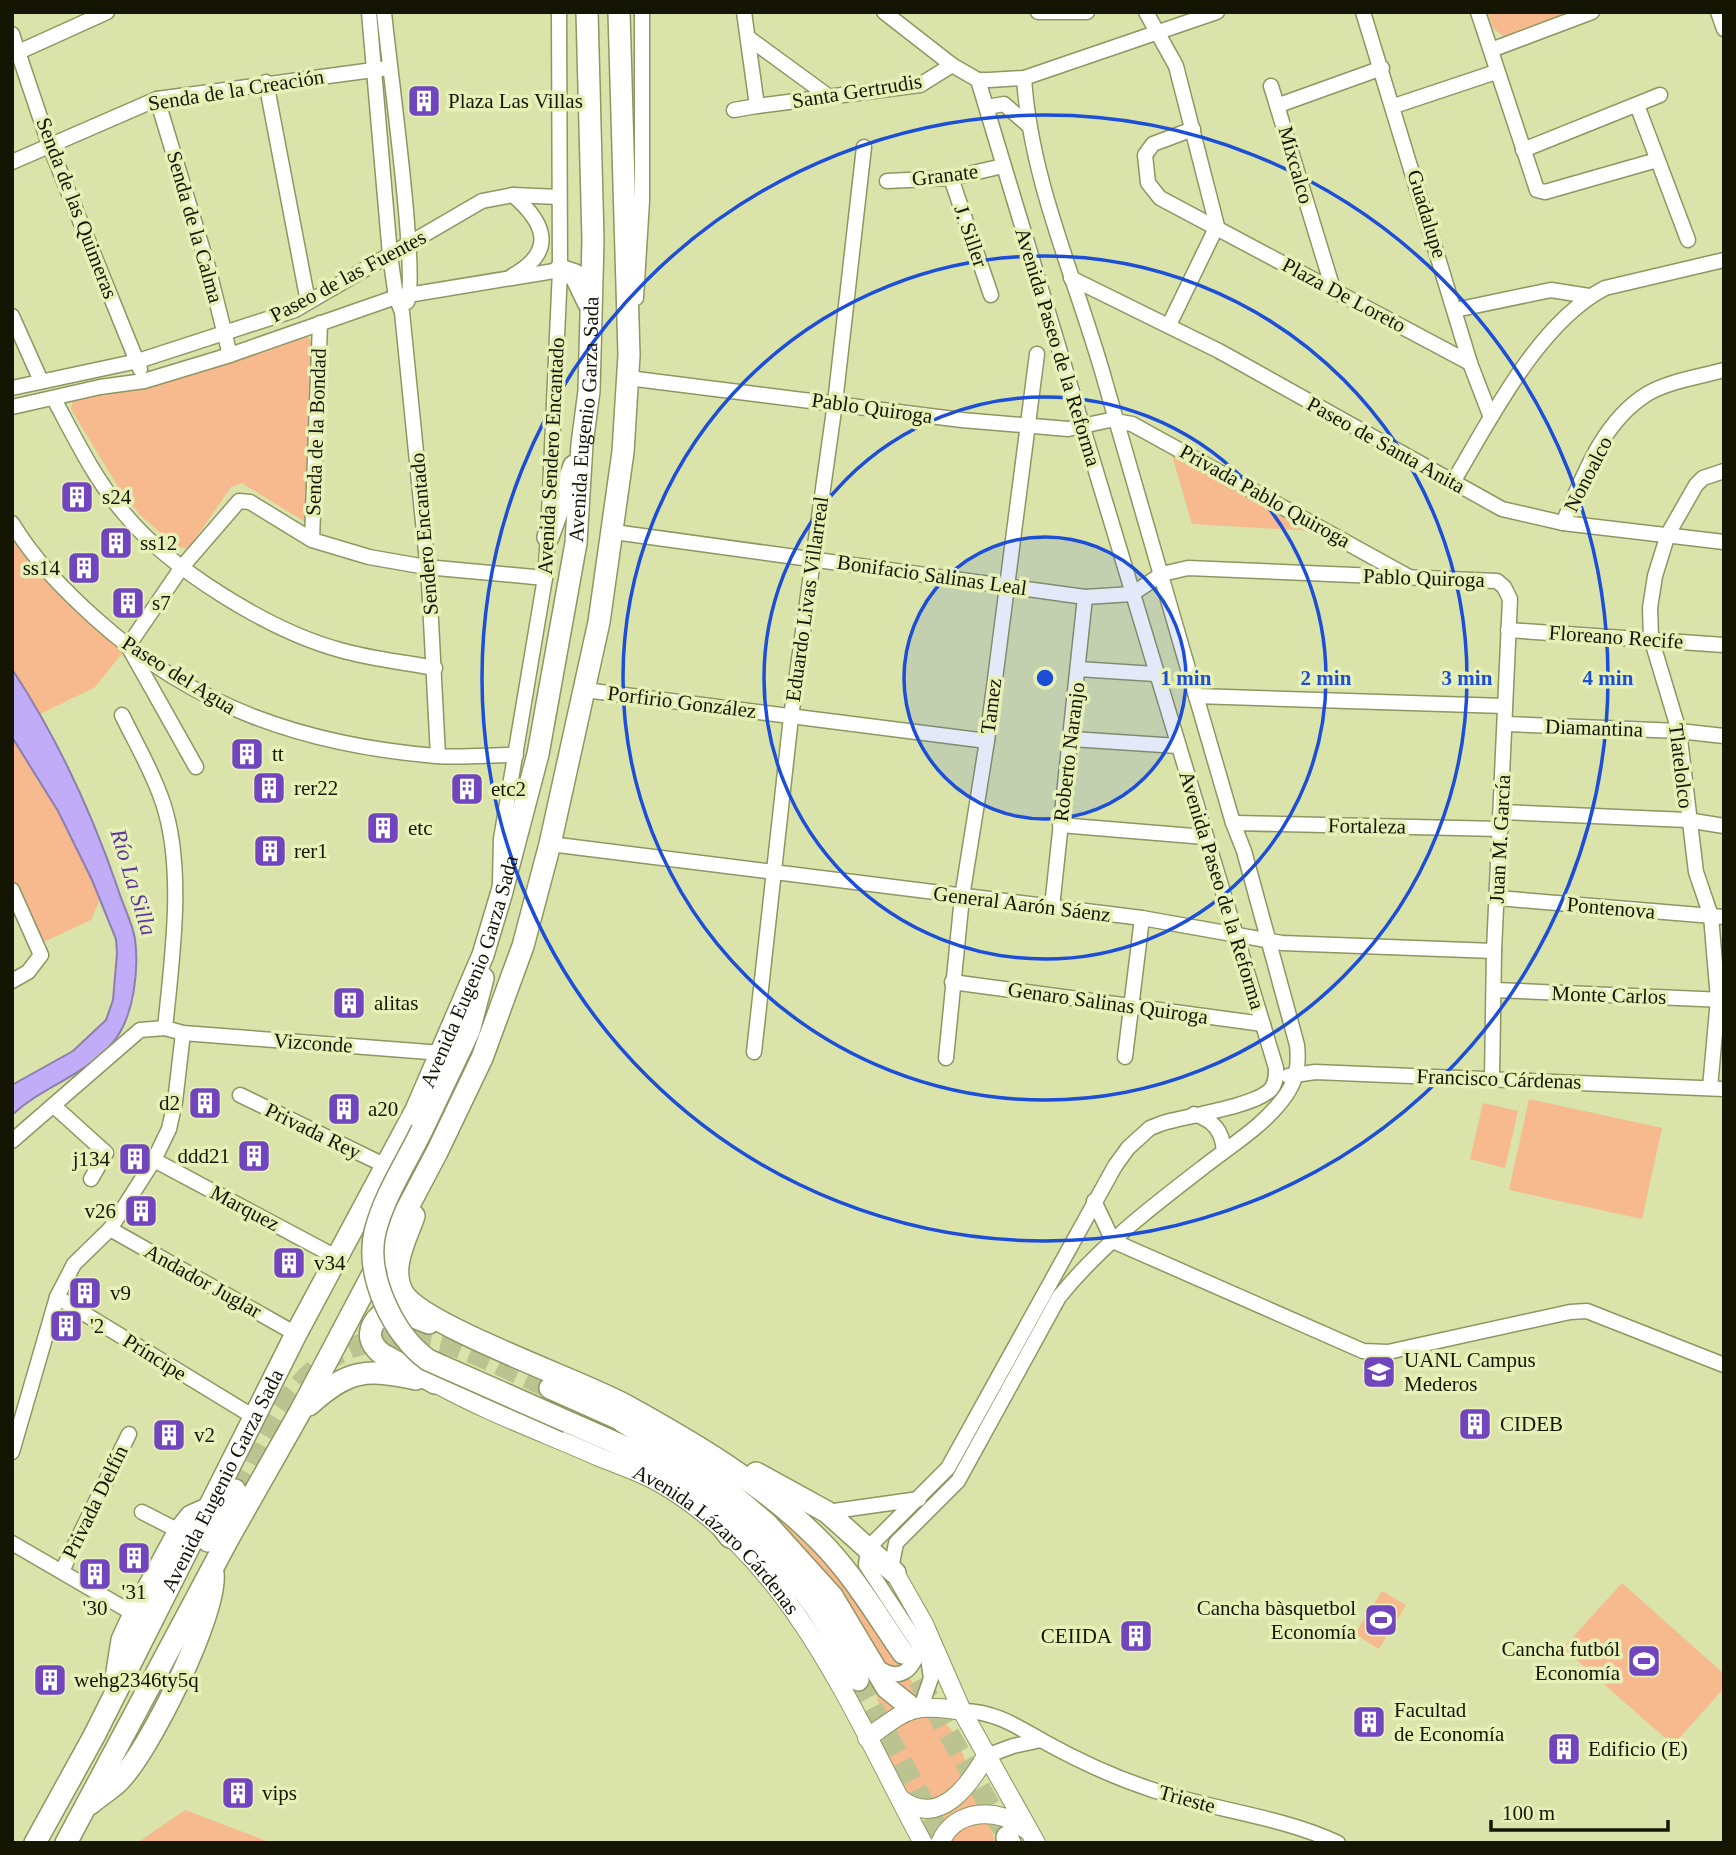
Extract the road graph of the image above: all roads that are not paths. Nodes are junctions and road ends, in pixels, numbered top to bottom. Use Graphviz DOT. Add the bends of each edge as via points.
graph roads {
  1 [pos="107,12"];
  2 [pos="369,12"];
  3 [pos="384,12"];
  4 [pos="559,12"];
  5 [pos="577,12"];
  6 [pos="587,12"];
  7 [pos="619,12"];
  8 [pos="642,12"];
  9 [pos="744,12"];
  10 [pos="884,12"];
  11 [pos="1038,12"];
  12 [pos="1087,12"];
  13 [pos="1146,12"];
  14 [pos="1217,12"];
  15 [pos="1363,12"];
  16 [pos="1478,12"];
  17 [pos="1592,12"];
  18 [pos="1718,12"];
  19 [pos="1724,29"];
  20 [pos="1158,33"];
  21 [pos="12,34"];
  22 [pos="750,39"];
  23 [pos="1491,50"];
  24 [pos="15,54"];
  25 [pos="588,65"];
  26 [pos="951,65"];
  27 [pos="388,68"];
  28 [pos="1382,68"];
  29 [pos="373,70"];
  30 [pos="1496,72"];
  31 [pos="1024,78"];
  32 [pos="978,79"];
  33 [pos="266,82"];
  34 [pos="1272,86"];
  35 [pos="1660,95"];
  36 [pos="828,96"];
  37 [pos="156,99"];
  38 [pos="1279,105"];
  39 [pos="1637,105"];
  40 [pos="757,106"];
  41 [pos="1394,106"];
  42 [pos="987,107"];
  43 [pos="734,110"];
  44 [pos="1027,124"];
  45 [pos="1193,129"];
  46 [pos="49,144"];
  47 [pos="864,147"];
  48 [pos="1523,150"];
  49 [pos="1657,160"];
  50 [pos="12,162"];
  51 [pos="1003,166"];
  52 [pos="951,178"];
  53 [pos="887,181"];
  54 [pos="513,195"];
  55 [pos="559,197"];
  56 [pos="1217,226"];
  57 [pos="1688,240"];
  58 [pos="408,245"];
  59 [pos="390,255"];
  60 [pos="1724,260"];
  61 [pos="559,271"];
  62 [pos="1071,278"];
  63 [pos="505,280"];
  64 [pos="1333,289"];
  65 [pos="411,294"];
  66 [pos="991,295"];
  67 [pos="1590,296"];
  68 [pos="396,297"];
  69 [pos="308,302"];
  70 [pos="590,310"];
  71 [pos="1455,310"];
  72 [pos="402,312"];
  73 [pos="12,316"];
  74 [pos="320,323"];
  75 [pos="1170,325"];
  76 [pos="225,335"];
  77 [pos="1037,354"];
  78 [pos="230,355"];
  79 [pos="629,355"];
  80 [pos="138,361"];
  81 [pos="1470,363"];
  82 [pos="1724,370"];
  83 [pos="628,377"];
  84 [pos="41,381"];
  85 [pos="144,381"];
  86 [pos="12,388"];
  87 [pos="54,399"];
  88 [pos="835,403"];
  89 [pos="12,407"];
  90 [pos="1490,415"];
  91 [pos="1115,421"];
  92 [pos="1026,425"];
  93 [pos="1083,426"];
  94 [pos="582,444"];
  95 [pos="1724,471"];
  96 [pos="1452,482"];
  97 [pos="12,523"];
  98 [pos="1563,523"];
  99 [pos="614,531"];
  100 [pos="1668,534"];
  101 [pos="548,537"];
  102 [pos="312,540"];
  103 [pos="1724,542"];
  104 [pos="812,557"];
  105 [pos="182,566"];
  106 [pos="426,567"];
  107 [pos="1161,574"];
  108 [pos="545,578"];
  109 [pos="1412,579"];
  110 [pos="1006,585"];
  111 [pos="1132,594"];
  112 [pos="1085,597"];
  113 [pos="1510,599"];
  114 [pos="1508,630"];
  115 [pos="1651,638"];
  116 [pos="1724,645"];
  117 [pos="128,646"];
  118 [pos="435,667"];
  119 [pos="1078,669"];
  120 [pos="1155,674"];
  121 [pos="585,690"];
  122 [pos="1196,696"];
  123 [pos="1506,706"];
  124 [pos="122,715"];
  125 [pos="792,717"];
  126 [pos="1505,724"];
  127 [pos="1679,731"];
  128 [pos="1724,736"];
  129 [pos="1072,739"];
  130 [pos="987,741"];
  131 [pos="1178,746"];
  132 [pos="516,755"];
  133 [pos="438,756"];
  134 [pos="196,766"];
  135 [pos="1502,812"];
  136 [pos="1687,820"];
  137 [pos="1233,823"];
  138 [pos="1060,825"];
  139 [pos="1724,826"];
  140 [pos="1501,829"];
  141 [pos="1205,837"];
  142 [pos="550,844"];
  143 [pos="776,874"];
  144 [pos="12,890"];
  145 [pos="501,895"];
  146 [pos="962,897"];
  147 [pos="1498,898"];
  148 [pos="1052,907"];
  149 [pos="1717,916"];
  150 [pos="1142,918"];
  151 [pos="1235,934"];
  152 [pos="1269,942"];
  153 [pos="1494,951"];
  154 [pos="482,955"];
  155 [pos="12,981"];
  156 [pos="952,982"];
  157 [pos="1495,990"];
  158 [pos="1721,1000"];
  159 [pos="1130,1005"];
  160 [pos="1263,1024"];
  161 [pos="165,1028"];
  162 [pos="183,1034"];
  163 [pos="443,1052"];
  164 [pos="754,1052"];
  165 [pos="1125,1057"];
  166 [pos="946,1058"];
  167 [pos="1297,1074"];
  168 [pos="1492,1078"];
  169 [pos="1276,1079"];
  170 [pos="1717,1088"];
  171 [pos="240,1095"];
  172 [pos="54,1106"];
  173 [pos="1194,1115"];
  174 [pos="12,1141"];
  175 [pos="1224,1151"];
  176 [pos="437,1152"];
  177 [pos="153,1160"];
  178 [pos="386,1166"];
  179 [pos="91,1179"];
  180 [pos="1094,1201"];
  181 [pos="110,1229"];
  182 [pos="1114,1241"];
  183 [pos="336,1256"];
  184 [pos="57,1297"];
  185 [pos="296,1334"];
  186 [pos="484,1342"];
  187 [pos="1724,1365"];
  188 [pos="435,1383"];
  189 [pos="550,1388"];
  190 [pos="300,1412"];
  191 [pos="254,1417"];
  192 [pos="622,1421"];
  193 [pos="659,1426"];
  194 [pos="129,1434"];
  195 [pos="688,1443"];
  196 [pos="12,1452"];
  197 [pos="684,1479"];
  198 [pos="235,1490"];
  199 [pos="919,1499"];
  200 [pos="209,1508"];
  201 [pos="142,1512"];
  202 [pos="827,1512"];
  203 [pos="179,1531"];
  204 [pos="730,1536"];
  205 [pos="12,1543"];
  206 [pos="868,1548"];
  207 [pos="893,1568"];
  208 [pos="62,1571"];
  209 [pos="134,1614"];
  210 [pos="911,1649"];
  211 [pos="874,1664"];
  212 [pos="858,1680"];
  213 [pos="116,1691"];
  214 [pos="917,1707"];
  215 [pos="962,1711"];
  216 [pos="94,1736"];
  217 [pos="867,1738"];
  218 [pos="1041,1740"];
  219 [pos="986,1756"];
  220 [pos="902,1800"];
  221 [pos="68,1839"];
  222 [pos="1034,1840"];
  223 [pos="35,1843"];
  224 [pos="923,1843"];
  225 [pos="940,1843"];
  226 [pos="1338,1843"];
  1 -- 24 [label="street"];
  2 -- 29 [label="street, Sendero Encantado"];
  3 -- 27 [label="street"];
  4 -- 55 [label="street, Avenida Sendero Encantado"];
  5 -- 25 [label="highway"];
  6 -- 25 [label="highway, Avenida Eugenio Garza Sada"];
  7 -- 79 [label="highway, Avenida Eugenio Garza Sada"];
  8 -- 79 [label="street, Avenida Eugenio Garza Sada" via="642,201"];
  9 -- 22 [label="street"];
  10 -- 26 [label="street"];
  11 -- 12 [label="street"];
  13 -- 20 [label="street"];
  14 -- 20 [label="street"];
  15 -- 28 [label="street, Guadalupe"];
  16 -- 23 [label="street"];
  17 -- 23 [label="street"];
  18 -- 19 [label="street"];
  20 -- 31 [label="street"];
  20 -- 45 [label="street" via="1176,66"];
  21 -- 24 [label="street, Senda de las Quimeras"];
  22 -- 36 [label="street"];
  22 -- 40 [label="street"];
  23 -- 30 [label="street"];
  24 -- 46 [label="street, Senda de las Quimeras"];
  25 -- 70 [label="highway, Avenida Eugenio Garza Sada" via="593,240"];
  26 -- 32 [label="street"];
  26 -- 36 [label="street, Santa Gertrudis" via="920,85"];
  27 -- 29 [label="street, Senda de la Creación"];
  27 -- 58 [label="street"];
  28 -- 38 [label="street, Mixcalco"];
  28 -- 41 [label="street, Guadalupe"];
  29 -- 33 [label="street, Senda de la Creación"];
  29 -- 59 [label="street, Sendero Encantado"];
  30 -- 41 [label="street"];
  30 -- 48 [label="street"];
  31 -- 32 [label="street"];
  31 -- 44 [label="street, Avenida Paseo de la Reforma"];
  32 -- 42 [label="street, Avenida Paseo de la Reforma"];
  33 -- 37 [label="street, Senda de la Creación"];
  33 -- 69 [label="street"];
  34 -- 38 [label="street"];
  35 -- 39 [label="street"];
  36 -- 40 [label="street, Santa Gertrudis"];
  37 -- 46 [label="street, Senda de la Creación"];
  37 -- 76 [label="street, Senda de la Calma"];
  38 -- 64 [label="street, Mixcalco"];
  39 -- 48 [label="street"];
  39 -- 49 [label="street"];
  40 -- 43 [label="street, Santa Gertrudis"];
  41 -- 71 [label="street, Guadalupe"];
  42 -- 44 [label="street" via="1004,104"];
  42 -- 51 [label="street, Avenida Paseo de la Reforma"];
  44 -- 62 [label="street, Avenida Paseo de la Reforma"];
  45 -- 56 [label="street"];
  45 -- 56 [label="street, Plaza De Loreto" via="1149,149 1144,162 1148,183 1168,204"];
  46 -- 50 [label="street, Senda de la Creación"];
  46 -- 80 [label="street, Senda de las Quimeras"];
  47 -- 88 [label="street, Eduardo Livas Villarreal"];
  48 -- 49 [label="street" via="1533,186 1545,192"];
  49 -- 57 [label="street"];
  51 -- 52 [label="street, Granate"];
  51 -- 93 [label="street, Avenida Paseo de la Reforma"];
  52 -- 53 [label="street, Granate"];
  52 -- 66 [label="street, J. Siller"];
  54 -- 55 [label="street, Paseo de las Fuentes"];
  54 -- 58 [label="street, Paseo de las Fuentes" via="482,201"];
  54 -- 63 [label="street" via="537,220 542,239 532,261"];
  55 -- 61 [label="street, Avenida Sendero Encantado"];
  56 -- 64 [label="street, Plaza De Loreto"];
  56 -- 75 [label="street"];
  58 -- 59 [label="street, Paseo de las Fuentes"];
  58 -- 65 [label="street"];
  59 -- 68 [label="street, Sendero Encantado"];
  59 -- 69 [label="street, Paseo de las Fuentes"];
  60 -- 67 [label="street" via="1605,288"];
  61 -- 63 [label="street, Paseo de las Fuentes"];
  61 -- 70 [label="highway" via="579,279"];
  61 -- 101 [label="street, Avenida Sendero Encantado"];
  62 -- 75 [label="street, Paseo de Santa Anita"];
  62 -- 91 [label="street, Avenida Paseo de la Reforma"];
  63 -- 65 [label="street, Paseo de las Fuentes"];
  64 -- 81 [label="street, Plaza De Loreto"];
  65 -- 68 [label="street, Paseo de las Fuentes"];
  65 -- 72 [label="street"];
  67 -- 71 [label="street" via="1551,290"];
  67 -- 90 [label="street" via="1528,361"];
  68 -- 72 [label="street, Sendero Encantado"];
  68 -- 74 [label="street, Paseo de las Fuentes"];
  69 -- 76 [label="street, Paseo de las Fuentes"];
  70 -- 94 [label="highway, Avenida Eugenio Garza Sada" via="589,391"];
  71 -- 81 [label="street, Guadalupe"];
  72 -- 106 [label="street, Sendero Encantado"];
  73 -- 84 [label="street"];
  74 -- 78 [label="street, Paseo de las Fuentes"];
  74 -- 102 [label="street, Senda de la Bondad"];
  75 -- 96 [label="street, Paseo de Santa Anita"];
  76 -- 78 [label="street, Senda de la Calma"];
  76 -- 80 [label="street, Paseo de las Fuentes"];
  77 -- 92 [label="street, Tamez"];
  78 -- 85 [label="street, Paseo de las Fuentes"];
  79 -- 83 [label="highway, Avenida Eugenio Garza Sada"];
  80 -- 84 [label="street, Paseo de las Fuentes"];
  80 -- 85 [label="street, Senda de las Quimeras"];
  81 -- 90 [label="street, Guadalupe"];
  82 -- 98 [label="street, Nonoalco" via="1648,394 1627,410 1589,463"];
  83 -- 88 [label="street, Pablo Quiroga"];
  83 -- 99 [label="highway, Avenida Eugenio Garza Sada"];
  84 -- 86 [label="street, Paseo de las Fuentes"];
  85 -- 87 [label="street, Paseo de las Fuentes"];
  87 -- 89 [label="street, Paseo de las Fuentes"];
  87 -- 105 [label="street" via="124,514"];
  88 -- 92 [label="street, Pablo Quiroga"];
  88 -- 104 [label="street, Eduardo Livas Villarreal"];
  90 -- 96 [label="street"];
  91 -- 93 [label="street, Pablo Quiroga"];
  91 -- 107 [label="street, Avenida Paseo de la Reforma"];
  91 -- 109 [label="street, Privada Pablo Quiroga" via="1155,435"];
  92 -- 93 [label="street, Pablo Quiroga"];
  92 -- 110 [label="street, Tamez"];
  93 -- 111 [label="street, Avenida Paseo de la Reforma"];
  94 -- 101 [label="highway"];
  94 -- 145 [label="highway, Avenida Eugenio Garza Sada" via="576,543 554,677"];
  95 -- 100 [label="street, Tlatelolco" via="1696,485"];
  96 -- 98 [label="street, Paseo de Santa Anita" via="1502,509"];
  97 -- 117 [label="street, Paseo del Agua" via="69,594"];
  98 -- 100 [label="street, Paseo de Santa Anita"];
  99 -- 104 [label="street, Bonifacio Salinas Leal"];
  99 -- 121 [label="highway, Avenida Eugenio Garza Sada"];
  100 -- 103 [label="street, Paseo de Santa Anita"];
  100 -- 115 [label="street, Tlatelolco" via="1655,576"];
  101 -- 108 [label="street, Avenida Sendero Encantado"];
  102 -- 105 [label="street" via="250,502 239,500"];
  102 -- 106 [label="street"];
  104 -- 110 [label="street, Bonifacio Salinas Leal"];
  104 -- 125 [label="street, Eduardo Livas Villarreal"];
  105 -- 117 [label="street"];
  105 -- 118 [label="street" via="260,618 303,637 341,650"];
  106 -- 108 [label="street"];
  106 -- 118 [label="street, Sendero Encantado"];
  107 -- 109 [label="street, Pablo Quiroga" via="1188,568"];
  107 -- 111 [label="street"];
  107 -- 122 [label="street, Avenida Paseo de la Reforma"];
  108 -- 132 [label="street, Avenida Sendero Encantado"];
  109 -- 113 [label="street, Pablo Quiroga" via="1488,579 1504,587"];
  110 -- 112 [label="street, Bonifacio Salinas Leal"];
  110 -- 130 [label="street, Tamez"];
  111 -- 112 [label="street, Bonifacio Salinas Leal"];
  111 -- 120 [label="street, Avenida Paseo de la Reforma"];
  112 -- 119 [label="street, Roberto Naranjo"];
  113 -- 114 [label="street, Juan M. García"];
  114 -- 115 [label="street, Floreano Recife"];
  114 -- 123 [label="street, Juan M. García"];
  115 -- 116 [label="street, Floreano Recife"];
  115 -- 127 [label="street, Tlatelolco"];
  117 -- 133 [label="street, Paseo del Agua" via="212,699 254,719 360,747"];
  117 -- 134 [label="street"];
  118 -- 133 [label="street, Sendero Encantado"];
  119 -- 120 [label="street"];
  119 -- 129 [label="street, Roberto Naranjo"];
  120 -- 131 [label="street, Avenida Paseo de la Reforma"];
  121 -- 125 [label="street, Porfirio González"];
  121 -- 142 [label="highway, Avenida Eugenio Garza Sada"];
  122 -- 123 [label="street"];
  122 -- 137 [label="street, Avenida Paseo de la Reforma"];
  123 -- 126 [label="street, Juan M. García"];
  124 -- 161 [label="street" via="163,802 172,842 174,921"];
  125 -- 130 [label="street, Porfirio González"];
  125 -- 143 [label="street, Eduardo Livas Villarreal"];
  126 -- 127 [label="street, Diamantina"];
  126 -- 135 [label="street, Juan M. García"];
  127 -- 128 [label="street, Diamantina"];
  127 -- 136 [label="street, Tlatelolco"];
  129 -- 131 [label="street"];
  129 -- 138 [label="street, Roberto Naranjo"];
  130 -- 146 [label="street, Tamez"];
  131 -- 141 [label="street, Avenida Paseo de la Reforma"];
  132 -- 133 [label="street, Paseo del Agua"];
  132 -- 145 [label="street, Avenida Sendero Encantado" via="501,839"];
  135 -- 136 [label="street"];
  135 -- 140 [label="street, Juan M. García"];
  136 -- 139 [label="street"];
  136 -- 149 [label="street, Tlatelolco" via="1696,872"];
  137 -- 140 [label="street, Fortaleza"];
  137 -- 152 [label="street, Avenida Paseo de la Reforma"];
  138 -- 141 [label="street"];
  138 -- 148 [label="street, Roberto Naranjo"];
  140 -- 147 [label="street, Juan M. García"];
  141 -- 151 [label="street, Avenida Paseo de la Reforma"];
  142 -- 143 [label="street, General Aarón Sáenz"];
  142 -- 176 [label="highway, Avenida Eugenio Garza Sada" via="504,1001"];
  143 -- 146 [label="street, General Aarón Sáenz"];
  143 -- 164 [label="street, Eduardo Livas Villarreal"];
  144 -- 155 [label="street" via="41,955 28,972"];
  145 -- 154 [label="highway, Avenida Eugenio Garza Sada"];
  146 -- 148 [label="street, General Aarón Sáenz"];
  146 -- 156 [label="street, Tamez"];
  147 -- 149 [label="street, Pontenova"];
  147 -- 153 [label="street, Juan M. García"];
  148 -- 150 [label="street, General Aarón Sáenz"];
  149 -- 158 [label="street, Tlatelolco"];
  150 -- 151 [label="street, General Aarón Sáenz"];
  150 -- 159 [label="street"];
  151 -- 152 [label="street, General Aarón Sáenz"];
  151 -- 160 [label="street, Avenida Paseo de la Reforma"];
  152 -- 153 [label="street, General Aarón Sáenz"];
  152 -- 167 [label="street, Avenida Paseo de la Reforma" via="1297,1045"];
  153 -- 157 [label="street, Juan M. García"];
  154 -- 163 [label="highway, Avenida Eugenio Garza Sada"];
  154 -- 197 [label="highway, bridge" via="484,975 477,1008 375,1234 376,1268 387,1310 409,1344 428,1360 659,1462"];
  156 -- 159 [label="street, Genaro Salinas Quiroga"];
  156 -- 166 [label="street, Tamez"];
  157 -- 158 [label="street, Monte Carlos"];
  157 -- 168 [label="street, Juan M. García"];
  158 -- 170 [label="street, Tlatelolco"];
  159 -- 160 [label="street, Genaro Salinas Quiroga"];
  159 -- 165 [label="street"];
  160 -- 169 [label="street, Avenida Paseo de la Reforma"];
  161 -- 162 [label="street, Vizconde"];
  161 -- 172 [label="street" via="140,1030"];
  162 -- 163 [label="street, Vizconde"];
  162 -- 177 [label="street" via="169,1129"];
  163 -- 178 [label="highway, Avenida Eugenio Garza Sada"];
  167 -- 168 [label="street, Francisco Cárdenas"];
  167 -- 169 [label="street, Francisco Cárdenas"];
  167 -- 175 [label="street" via="1270,1114"];
  168 -- 170 [label="street, Francisco Cárdenas"];
  169 -- 173 [label="street" via="1268,1092 1253,1100"];
  171 -- 178 [label="street, Privada Rey"];
  172 -- 174 [label="street"];
  172 -- 179 [label="street" via="107,1153"];
  173 -- 175 [label="street" via="1219,1128"];
  173 -- 180 [label="street" via="1163,1122 1142,1135 1128,1148"];
  175 -- 182 [label="street"];
  176 -- 186 [label="highway" via="398,1261 399,1283 416,1306"];
  176 -- 190 [label="highway, Avenida Eugenio Garza Sada"];
  177 -- 181 [label="street"];
  177 -- 183 [label="street, Marquez"];
  178 -- 183 [label="highway, Avenida Eugenio Garza Sada"];
  180 -- 182 [label="street"];
  180 -- 199 [label="street" via="948,1468"];
  181 -- 184 [label="street" via="74,1264"];
  181 -- 185 [label="street, Andador Juglar"];
  182 -- 187 [label="street" via="1293,1322 1375,1353 1587,1311"];
  182 -- 207 [label="street" via="1059,1297 958,1481 902,1534 894,1550"];
  183 -- 185 [label="highway, Avenida Eugenio Garza Sada"];
  184 -- 191 [label="street, Príncipe"];
  184 -- 196 [label="street"];
  185 -- 191 [label="highway, Avenida Eugenio Garza Sada"];
  186 -- 188 [label="highway" via="406,1314 393,1312 378,1318 370,1331 375,1348"];
  186 -- 193 [label="highway" via="623,1404"];
  188 -- 190 [label="highway" via="365,1372 332,1385"];
  188 -- 204 [label="main road, Avenida Lázaro Cárdenas" via="655,1480"];
  189 -- 192 [label="highway"];
  190 -- 221 [label="highway, Avenida Eugenio Garza Sada" via="213,1567 214,1592 206,1617 155,1728 120,1780 83,1809"];
  191 -- 200 [label="highway, Avenida Eugenio Garza Sada"];
  192 -- 195 [label="highway"];
  192 -- 211 [label="highway" via="713,1478 767,1524 832,1596"];
  193 -- 195 [label="highway"];
  193 -- 202 [label="highway" via="702,1443"];
  194 -- 208 [label="street, Privada Delfín"];
  195 -- 210 [label="highway" via="757,1487 818,1539"];
  197 -- 204 [label="highway"];
  197 -- 212 [label="highway, Avenida Lázaro Cárdenas" via="781,1563 818,1611"];
  198 -- 216 [label="highway" via="156,1639"];
  199 -- 202 [label="street"];
  199 -- 206 [label="street"];
  200 -- 203 [label="highway" via="191,1516"];
  200 -- 213 [label="highway, Avenida Eugenio Garza Sada"];
  201 -- 203 [label="street"];
  202 -- 206 [label="highway"];
  203 -- 209 [label="highway"];
  204 -- 217 [label="main road, Avenida Lázaro Cárdenas" via="771,1578 803,1621"];
  205 -- 208 [label="street"];
  206 -- 207 [label="highway"];
  206 -- 210 [label="street" via="866,1565"];
  207 -- 215 [label="main road" via="924,1624"];
  208 -- 209 [label="street"];
  209 -- 213 [label="highway" via="117,1661"];
  210 -- 211 [label="street" via="914,1664 907,1672 889,1674"];
  210 -- 214 [label="street" via="928,1658 931,1671"];
  211 -- 214 [label="highway" via="892,1694"];
  213 -- 216 [label="highway, Avenida Eugenio Garza Sada"];
  214 -- 215 [label="main road"];
  214 -- 217 [label="main road"];
  215 -- 218 [label="street, Trieste" via="1010,1722"];
  215 -- 219 [label="main road"];
  216 -- 223 [label="highway, Avenida Eugenio Garza Sada"];
  217 -- 220 [label="main road, Avenida Lázaro Cárdenas"];
  218 -- 219 [label="street"];
  218 -- 226 [label="street, Trieste" via="1152,1790 1303,1829"];
  219 -- 220 [label="main road" via="962,1793 947,1803 919,1807"];
  219 -- 222 [label="main road"];
  220 -- 224 [label="main road, Avenida Lázaro Cárdenas"];
  222 -- 225 [label="main road" via="1008,1818 981,1814 956,1824"];
}
